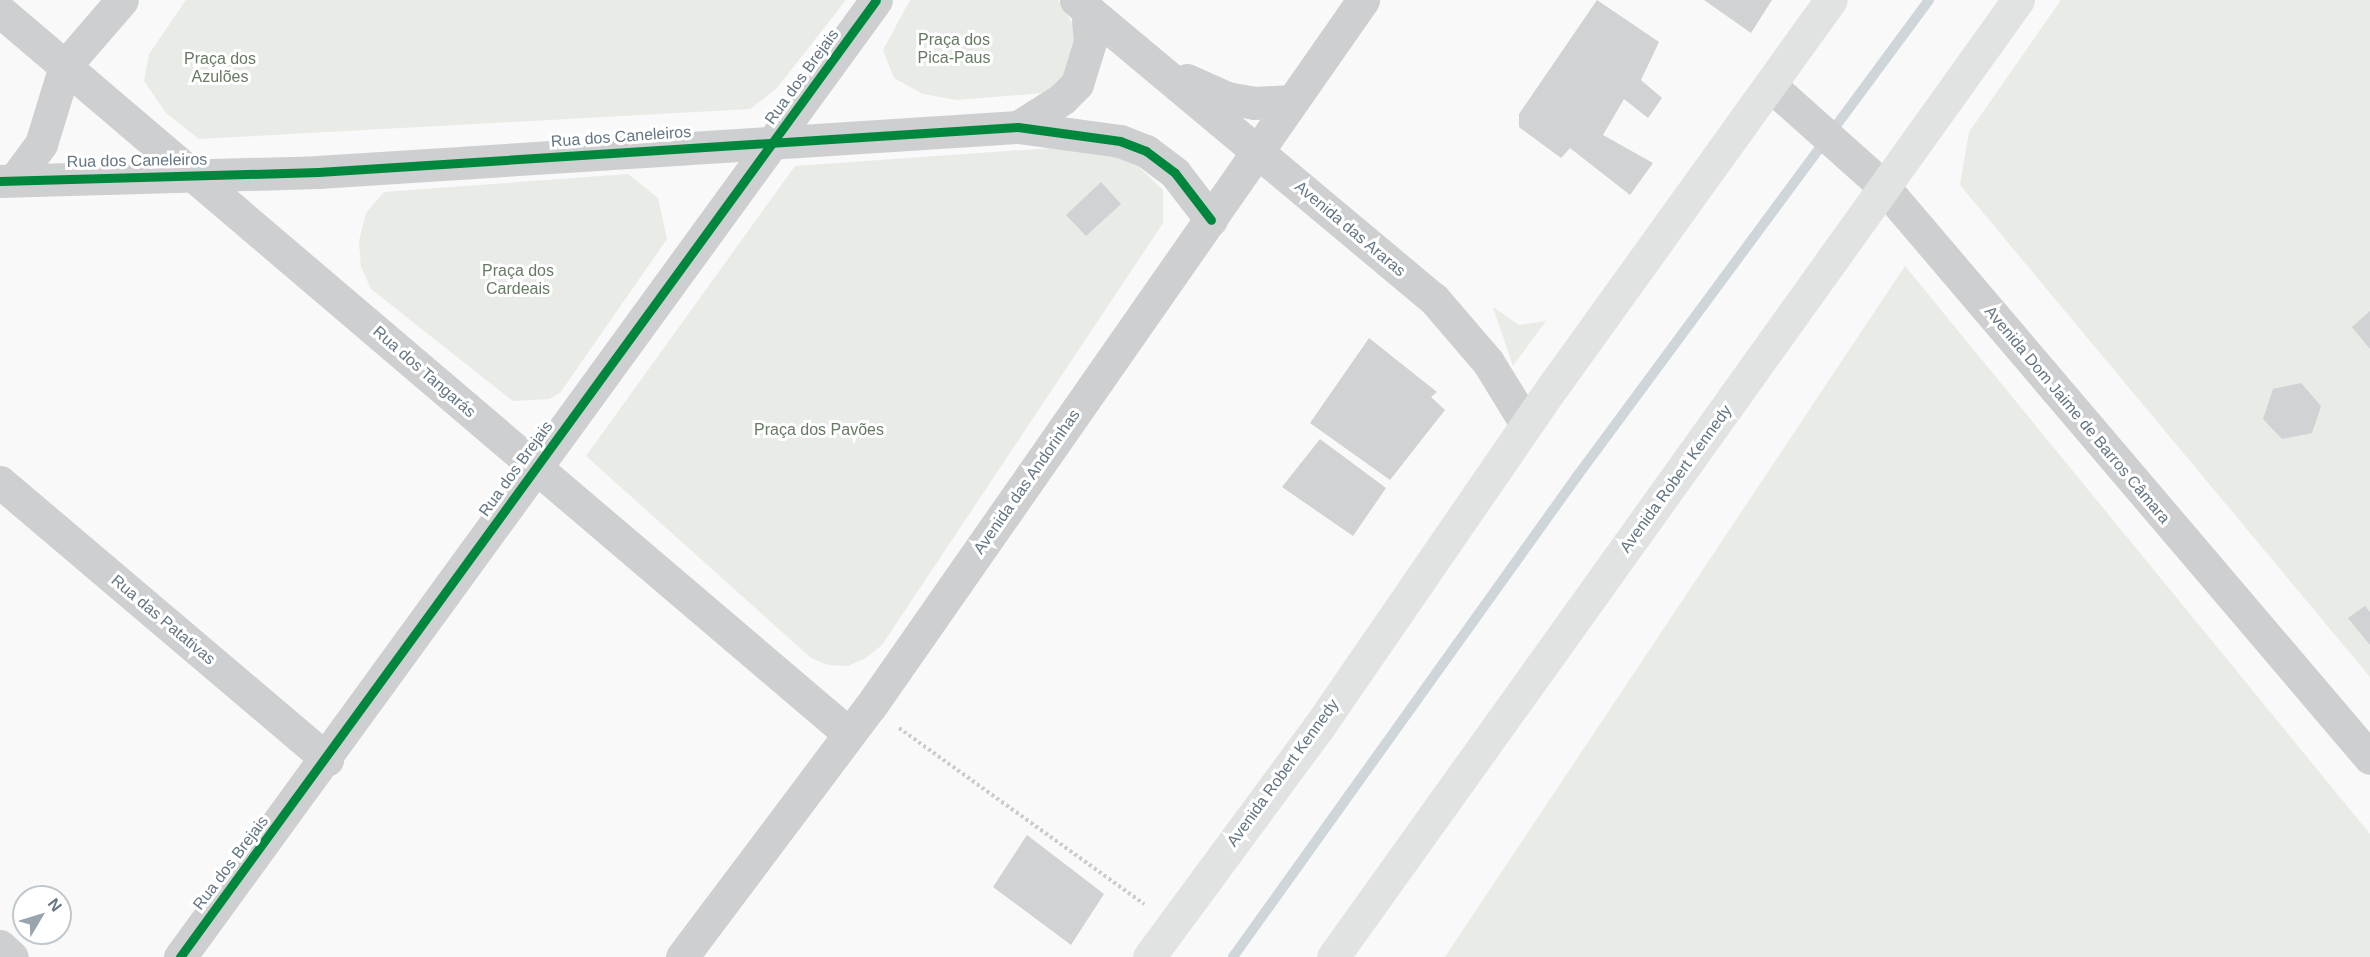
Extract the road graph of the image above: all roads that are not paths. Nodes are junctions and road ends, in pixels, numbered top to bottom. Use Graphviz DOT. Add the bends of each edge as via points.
graph roads {
  1 [pos="122,0"];
  2 [pos="876,0"];
  3 [pos="1363,0"];
  4 [pos="1831,0"];
  5 [pos="2018,0"];
  6 [pos="1082,5"];
  7 [pos="0,11"];
  8 [pos="1145,59"];
  9 [pos="65,66"];
  10 [pos="1770,85"];
  11 [pos="1291,101"];
  12 [pos="1018,127"];
  13 [pos="773,142"];
  14 [pos="1256,151"];
  15 [pos="190,174"];
  16 [pos="8,180"];
  17 [pos="1883,186"];
  18 [pos="1211,220"];
  19 [pos="1526,424"];
  20 [pos="535,467"];
  21 [pos="0,482"];
  22 [pos="848,733"];
  23 [pos="2370,758"];
  24 [pos="327,759"];
  25 [pos="0,946"];
  26 [pos="12,957"];
  27 [pos="180,957"];
  28 [pos="682,957"];
  29 [pos="1149,957"];
  30 [pos="1333,957"];
  1 -- 9 [label="street"];
  2 -- 13 [label="street, Rua dos Brejais"];
  3 -- 11 [label="street, Avenida das Andorinhas"];
  4 -- 10 [label="main road, Avenida Robert Kennedy"];
  5 -- 17 [label="main road, Avenida Robert Kennedy"];
  6 -- 8 [label="street, Avenida das Araras"];
  6 -- 12 [label="street, Avenida das Araras" via="1090,42 1077,84 1048,109"];
  7 -- 9 [label="street, Rua dos Tangarás"];
  8 -- 11 [label="street, Avenida das Araras" via="1227,98 1254,103"];
  8 -- 14 [label="street, Avenida das Araras"];
  9 -- 15 [label="street, Rua dos Tangarás"];
  9 -- 16 [label="street" via="41,144"];
  10 -- 17 [label="street, Avenida Dom Jaime de Barros Câmara"];
  10 -- 19 [label="main road, Avenida Robert Kennedy"];
  11 -- 14 [label="street, Avenida das Andorinhas"];
  12 -- 13 [label="street, Rua dos Caneleiros"];
  12 -- 18 [label="street, Rua dos Caneleiros" via="1120,141 1146,151 1175,173"];
  13 -- 15 [label="street, Rua dos Caneleiros" via="318,172"];
  13 -- 20 [label="street, Rua dos Brejais"];
  14 -- 18 [label="street, Avenida das Andorinhas"];
  14 -- 19 [label="street, Avenida das Araras" via="1434,299 1488,362"];
  15 -- 16 [label="street, Rua dos Caneleiros"];
  15 -- 20 [label="street, Rua dos Tangarás"];
  17 -- 23 [label="street, Avenida Dom Jaime de Barros Câmara"];
  17 -- 30 [label="main road, Avenida Robert Kennedy"];
  18 -- 22 [label="street, Avenida das Andorinhas"];
  19 -- 29 [label="main road, Avenida Robert Kennedy" via="1318,728"];
  20 -- 22 [label="street, Rua dos Tangarás"];
  20 -- 24 [label="street, Rua dos Brejais"];
  21 -- 24 [label="street, Rua das Patativas"];
  22 -- 28 [label="street, Avenida das Andorinhas"];
  24 -- 27 [label="street, Rua dos Brejais"];
  25 -- 26 [label="street"];
}
